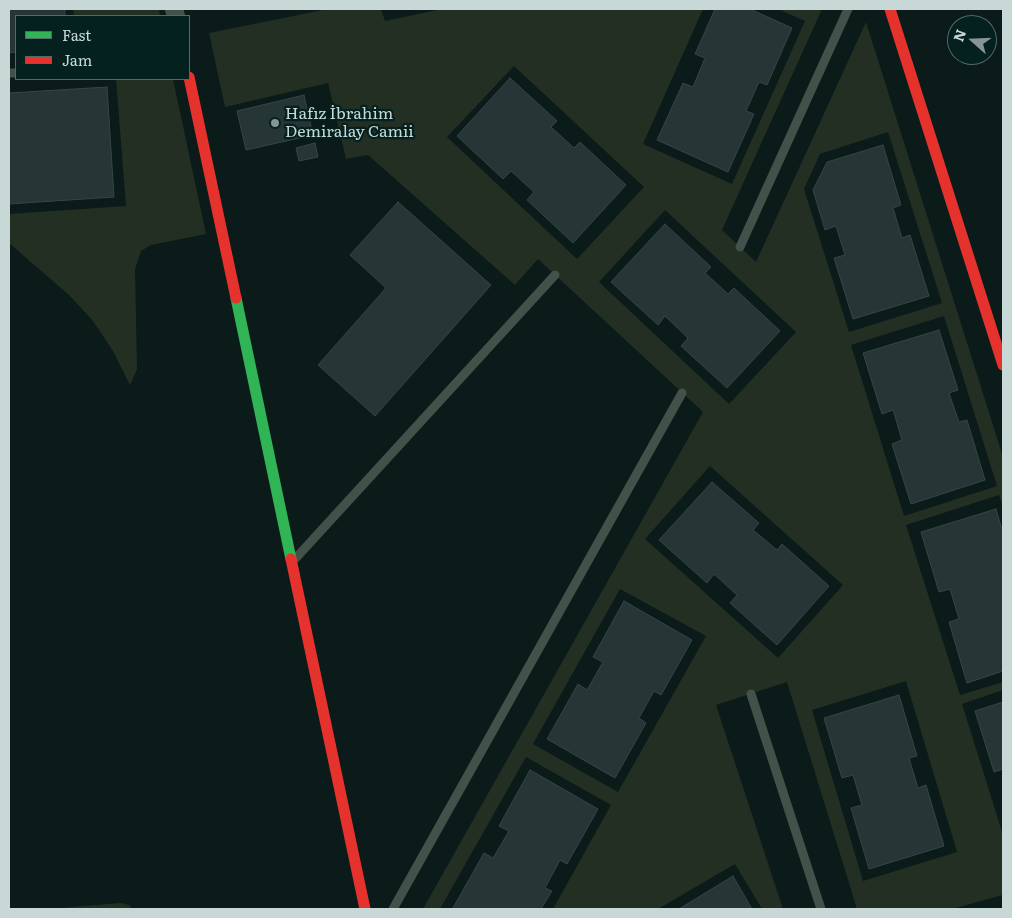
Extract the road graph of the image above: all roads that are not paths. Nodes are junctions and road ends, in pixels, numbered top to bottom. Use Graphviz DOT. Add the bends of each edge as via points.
graph roads {
  1 [pos="848,9"];
  2 [pos="890,9"];
  3 [pos="190,80"];
  4 [pos="740,247"];
  5 [pos="555,275"];
  6 [pos="1003,366"];
  7 [pos="682,393"];
  8 [pos="291,564"];
  9 [pos="751,694"];
  10 [pos="364,909"];
  11 [pos="393,909"];
  12 [pos="821,909"];
  1 -- 4 [label="lane"];
  2 -- 6 [label="street"];
  3 -- 8 [label="street"];
  5 -- 8 [label="lane"];
  7 -- 11 [label="lane"];
  8 -- 10 [label="street"];
  9 -- 12 [label="lane"];
}
